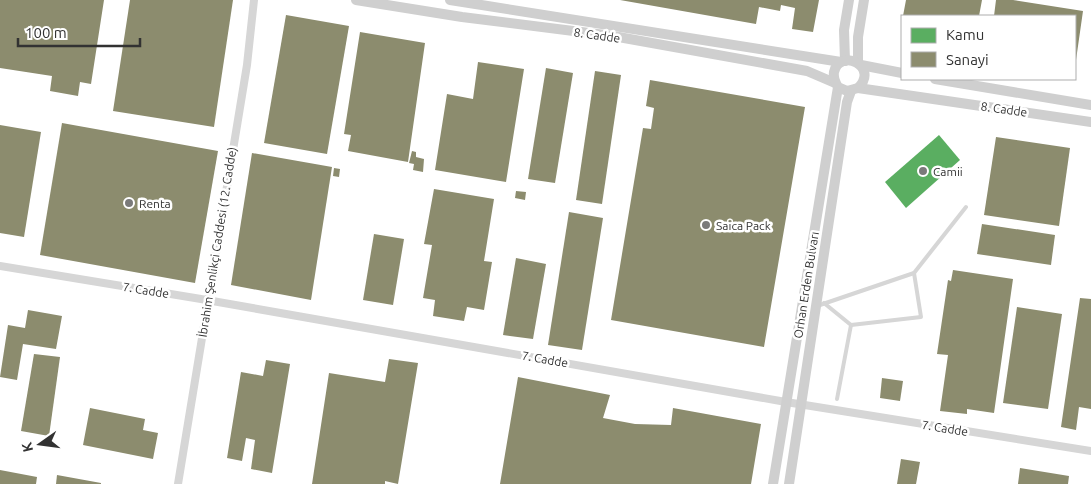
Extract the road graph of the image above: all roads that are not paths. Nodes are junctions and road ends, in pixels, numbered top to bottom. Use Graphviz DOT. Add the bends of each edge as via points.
graph roads {
  1 [pos="254,0"];
  2 [pos="356,0"];
  3 [pos="450,0"];
  4 [pos="849,0"];
  5 [pos="864,0"];
  6 [pos="843,61"];
  7 [pos="859,64"];
  8 [pos="901,73"];
  9 [pos="941,80"];
  10 [pos="837,85"];
  11 [pos="855,90"];
  12 [pos="1091,105"];
  13 [pos="1091,122"];
  14 [pos="966,207"];
  15 [pos="0,266"];
  16 [pos="914,273"];
  17 [pos="207,300"];
  18 [pos="820,304"];
  19 [pos="850,325"];
  20 [pos="837,399"];
  21 [pos="786,402"];
  22 [pos="801,404"];
  23 [pos="1091,451"];
  24 [pos="178,484"];
  25 [pos="773,484"];
  26 [pos="789,484"];
  1 -- 17 [label="street, İbrahim Şenlikçi Caddesi (12. Cadde)" via="247,64"];
  2 -- 10 [label="street, 8. Cadde" via="623,38 807,71"];
  3 -- 6 [label="street, 8. Cadde"];
  4 -- 6 [label="street, Orhan Erden Bulvarı"];
  5 -- 7 [label="street, Orhan Erden Bulvarı" via="858,37"];
  6 -- 7 [label="street"];
  6 -- 10 [label="street, Orhan Erden Bulvarı" via="835,69"];
  7 -- 8 [label="street"];
  7 -- 11 [label="street, Orhan Erden Bulvarı" via="864,80"];
  9 -- 12 [label="street, 8. Cadde"];
  10 -- 11 [label="street" via="842,90"];
  10 -- 21 [label="street, Orhan Erden Bulvarı"];
  11 -- 13 [label="street, 8. Cadde"];
  11 -- 18 [label="street, Orhan Erden Bulvarı" via="847,102"];
  14 -- 16 [label="lane"];
  15 -- 17 [label="street, 7. Cadde"];
  16 -- 18 [label="lane"];
  16 -- 19 [label="lane" via="921,317"];
  17 -- 21 [label="street, 7. Cadde"];
  17 -- 24 [label="street, İbrahim Şenlikçi Caddesi (12. Cadde)"];
  18 -- 19 [label="lane"];
  18 -- 22 [label="street, Orhan Erden Bulvarı"];
  19 -- 20 [label="lane"];
  21 -- 22 [label="street, 7. Cadde"];
  21 -- 25 [label="street, Orhan Erden Bulvarı"];
  22 -- 23 [label="street, 7. Cadde"];
  22 -- 26 [label="street, Orhan Erden Bulvarı"];
}
